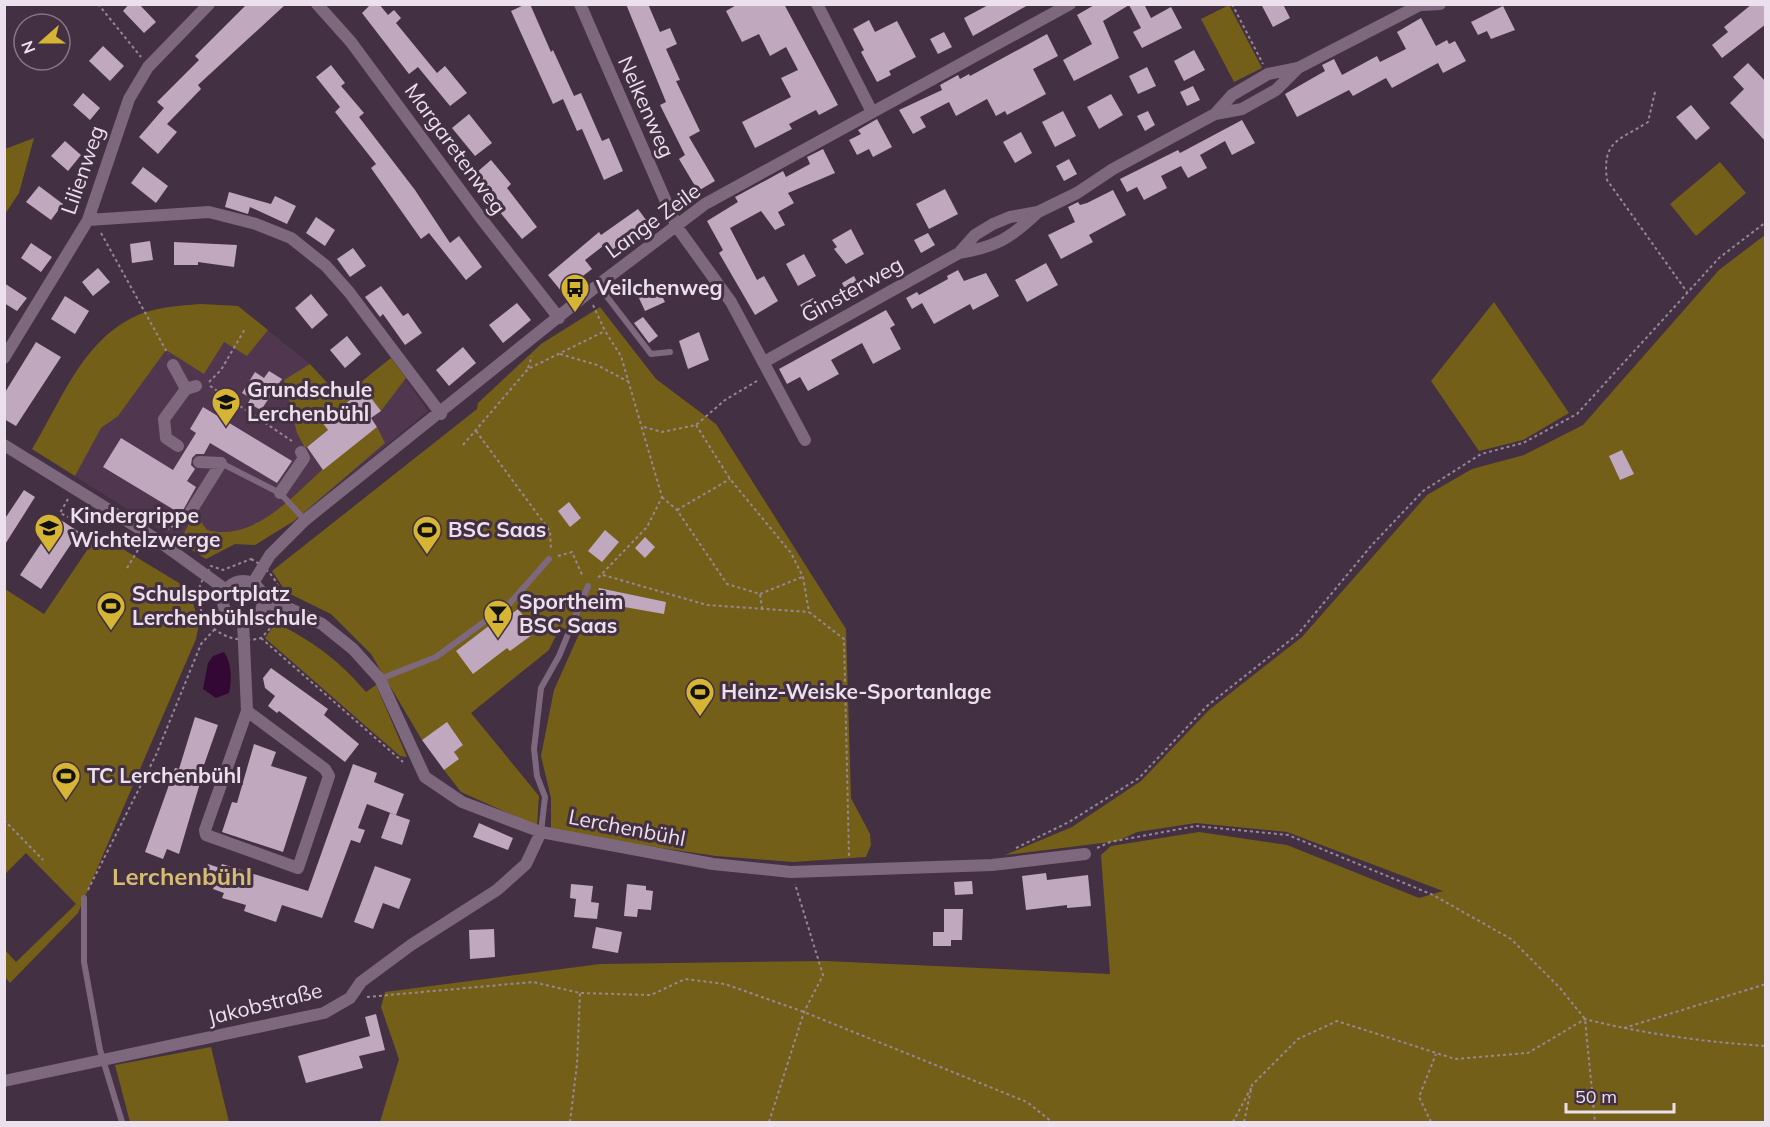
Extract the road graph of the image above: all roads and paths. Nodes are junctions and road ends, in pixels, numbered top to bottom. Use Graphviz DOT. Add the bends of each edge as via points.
graph roads {
  1 [pos="98,4"];
  2 [pos="209,4"];
  3 [pos="317,4"];
  4 [pos="580,4"];
  5 [pos="818,4"];
  6 [pos="1070,4"];
  7 [pos="1232,4"];
  8 [pos="1440,4"];
  9 [pos="1422,5"];
  10 [pos="148,67"];
  11 [pos="1298,68"];
  12 [pos="1268,74"];
  13 [pos="1655,92"];
  14 [pos="872,112"];
  15 [pos="1215,114"];
  16 [pos="1038,212"];
  17 [pos="88,220"];
  18 [pos="1766,222"];
  19 [pos="678,227"];
  20 [pos="959,253"];
  21 [pos="598,285"];
  22 [pos="1687,292"];
  23 [pos="588,294"];
  24 [pos="560,318"];
  25 [pos="245,329"];
  26 [pos="605,331"];
  27 [pos="670,352"];
  28 [pos="558,353"];
  29 [pos="4,358"];
  30 [pos="764,362"];
  31 [pos="173,365"];
  32 [pos="770,374"];
  33 [pos="629,382"];
  34 [pos="441,414"];
  35 [pos="696,425"];
  36 [pos="643,427"];
  37 [pos="475,431"];
  38 [pos="805,440"];
  39 [pos="463,445"];
  40 [pos="4,446"];
  41 [pos="178,446"];
  42 [pos="301,452"];
  43 [pos="199,462"];
  44 [pos="221,463"];
  45 [pos="730,479"];
  46 [pos="74,489"];
  47 [pos="280,493"];
  48 [pos="662,497"];
  49 [pos="677,510"];
  50 [pos="191,511"];
  51 [pos="68,517"];
  52 [pos="305,520"];
  53 [pos="153,537"];
  54 [pos="549,559"];
  55 [pos="127,568"];
  56 [pos="603,575"];
  57 [pos="802,577"];
  58 [pos="253,583"];
  59 [pos="588,586"];
  60 [pos="225,589"];
  61 [pos="760,594"];
  62 [pos="263,604"];
  63 [pos="762,609"];
  64 [pos="809,612"];
  65 [pos="228,615"];
  66 [pos="243,621"];
  67 [pos="261,638"];
  68 [pos="380,679"];
  69 [pos="247,711"];
  70 [pos="404,763"];
  71 [pos="4,820"];
  72 [pos="541,832"];
  73 [pos="1085,854"];
  74 [pos="44,860"];
  75 [pos="992,865"];
  76 [pos="791,872"];
  77 [pos="849,872"];
  78 [pos="84,898"];
  79 [pos="1766,984"];
  80 [pos="580,993"];
  81 [pos="350,998"];
  82 [pos="804,1012"];
  83 [pos="1585,1019"];
  84 [pos="1622,1029"];
  85 [pos="1766,1046"];
  86 [pos="1437,1053"];
  87 [pos="104,1062"];
  88 [pos="4,1081"];
  89 [pos="1252,1085"];
  90 [pos="122,1122"];
  91 [pos="570,1122"];
  92 [pos="769,1122"];
  93 [pos="1052,1122"];
  94 [pos="1233,1122"];
  95 [pos="1244,1122"];
  96 [pos="1431,1122"];
  97 [pos="1595,1122"];
  1 -- 10 [label="path"];
  2 -- 10 [label="street, Lilienweg"];
  3 -- 24 [label="street, Margaretenweg" via="351,42"];
  4 -- 19 [label="street, Nelkenweg"];
  5 -- 14 [label="street"];
  6 -- 14 [label="street, Lange Zeile"];
  7 -- 12 [label="path"];
  8 -- 9 [label="street, Ginsterweg"];
  9 -- 11 [label="street, Ginsterweg"];
  10 -- 17 [label="street, Lilienweg" via="129,99"];
  11 -- 12 [label="street, Ginsterweg"];
  11 -- 15 [label="street, Ginsterweg" via="1276,90 1251,105"];
  12 -- 15 [label="street, Ginsterweg" via="1232,95"];
  13 -- 22 [label="path" via="1647,122 1612,144 1604,159 1607,180"];
  14 -- 19 [label="street, Lange Zeile" via="705,204"];
  15 -- 16 [label="street, Ginsterweg"];
  16 -- 20 [label="street, Ginsterweg" via="1000,243"];
  16 -- 20 [label="street, Ginsterweg" via="993,224 975,235"];
  17 -- 29 [label="street, Lilienweg"];
  17 -- 31 [label="path" via="99,230"];
  17 -- 34 [label="street" via="209,212 291,238 326,266 349,292"];
  18 -- 22 [label="path" via="1719,258"];
  19 -- 21 [label="street, Lange Zeile"];
  19 -- 30 [label="street, Nelkenweg" via="731,302"];
  20 -- 30 [label="street, Ginsterweg"];
  21 -- 23 [label="street, Lange Zeile"];
  21 -- 27 [label="lane" via="651,354"];
  22 -- 75 [label="path" via="1577,414 1523,444 1481,454 1423,491 1298,634 1207,706 1139,778 1069,822 1001,855"];
  23 -- 24 [label="street, Lange Zeile"];
  23 -- 26 [label="path"];
  24 -- 34 [label="street, Lange Zeile"];
  25 -- 42 [label="path" via="221,370 207,384 298,445"];
  26 -- 28 [label="path"];
  26 -- 33 [label="path" via="621,356"];
  28 -- 33 [label="path" via="597,365"];
  28 -- 37 [label="path" via="528,369"];
  30 -- 32 [label="street, Nelkenweg"];
  31 -- 41 [label="street" via="191,387 164,419 166,438"];
  32 -- 35 [label="path" via="725,400"];
  32 -- 38 [label="street, Nelkenweg"];
  33 -- 36 [label="path"];
  34 -- 52 [label="street, Lange Zeile"];
  35 -- 36 [label="path" via="662,432"];
  35 -- 45 [label="path"];
  36 -- 48 [label="path"];
  37 -- 39 [label="path"];
  37 -- 54 [label="path" via="550,531 553,539"];
  40 -- 46 [label="street"];
  42 -- 47 [label="street" via="304,458"];
  43 -- 44 [label="street"];
  44 -- 47 [label="lane"];
  44 -- 50 [label="street"];
  45 -- 49 [label="path"];
  45 -- 57 [label="path" via="791,554"];
  46 -- 51 [label="path" via="60,513"];
  46 -- 53 [label="street"];
  47 -- 52 [label="lane"];
  48 -- 49 [label="path"];
  48 -- 56 [label="path" via="646,527"];
  49 -- 61 [label="path" via="727,584"];
  50 -- 53 [label="path" via="187,518"];
  52 -- 58 [label="street, Lange Zeile" via="270,555"];
  53 -- 55 [label="path" via="138,547"];
  53 -- 60 [label="street"];
  54 -- 59 [label="path" via="572,552"];
  54 -- 68 [label="lane" via="510,603 436,657"];
  56 -- 59 [label="path"];
  56 -- 63 [label="path" via="707,605"];
  57 -- 61 [label="path"];
  57 -- 64 [label="path"];
  58 -- 60 [label="street" via="238,580"];
  58 -- 62 [label="street" via="262,592"];
  59 -- 72 [label="lane" via="541,688 534,749 537,776 545,797"];
  60 -- 65 [label="street" via="222,603"];
  61 -- 63 [label="path"];
  62 -- 66 [label="street" via="256,616"];
  62 -- 68 [label="street, Lerchenbühl" via="282,605 322,624 353,649"];
  63 -- 64 [label="path"];
  64 -- 77 [label="path" via="844,639"];
  65 -- 66 [label="street"];
  65 -- 78 [label="path" via="201,644 156,755"];
  66 -- 69 [label="street"];
  67 -- 70 [label="path"];
  68 -- 72 [label="street, Lerchenbühl" via="425,777 462,802"];
  69 -- 69 [label="street" via="206,835 298,868 329,776 326,769"];
  71 -- 74 [label="path"];
  72 -- 76 [label="street, Lerchenbühl" via="713,864"];
  72 -- 81 [label="street, Jakobstraße" via="526,864 497,890 394,957 361,982"];
  73 -- 75 [label="street, Lerchenbühl"];
  73 -- 83 [label="path" via="1110,842 1196,826 1288,835 1433,895 1511,939"];
  75 -- 77 [label="street, Lerchenbühl"];
  76 -- 77 [label="street, Lerchenbühl"];
  76 -- 82 [label="path" via="823,975"];
  78 -- 87 [label="lane" via="84,962"];
  79 -- 84 [label="path"];
  80 -- 81 [label="path" via="533,982"];
  80 -- 82 [label="path" via="651,995 685,979 726,984"];
  80 -- 91 [label="path"];
  81 -- 87 [label="street, Jakobstraße" via="324,1013"];
  82 -- 92 [label="path"];
  82 -- 93 [label="path" via="1027,1102"];
  83 -- 84 [label="path"];
  83 -- 86 [label="path" via="1528,1053 1455,1059"];
  83 -- 97 [label="path"];
  84 -- 85 [label="path"];
  86 -- 89 [label="path" via="1337,1022 1298,1039"];
  86 -- 96 [label="path" via="1419,1097"];
  87 -- 88 [label="street, Jakobstraße"];
  87 -- 90 [label="lane"];
  89 -- 94 [label="path"];
  89 -- 95 [label="path"];
}
